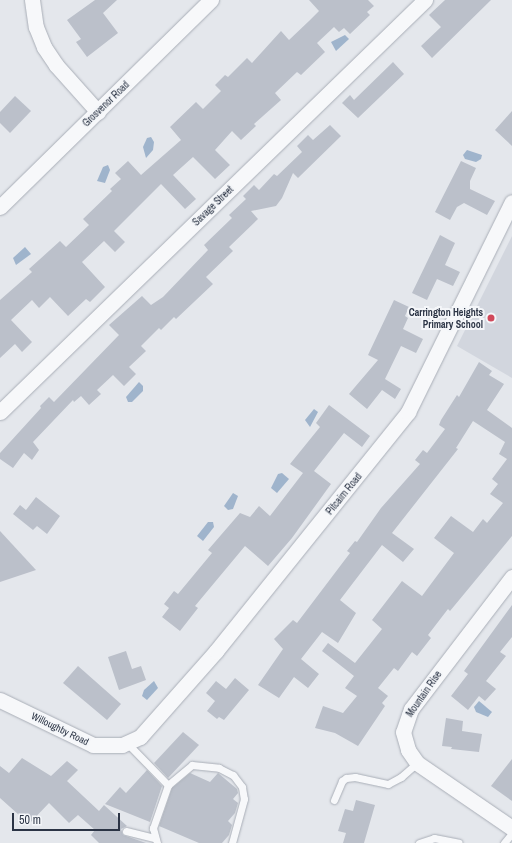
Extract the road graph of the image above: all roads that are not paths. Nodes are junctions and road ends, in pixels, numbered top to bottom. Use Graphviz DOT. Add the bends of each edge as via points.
graph roads {
  1 [pos="32,0"];
  2 [pos="211,0"];
  3 [pos="425,0"];
  4 [pos="98,112"];
  5 [pos="512,202"];
  6 [pos="0,207"];
  7 [pos="0,412"];
  8 [pos="512,577"];
  9 [pos="0,700"];
  10 [pos="124,744"];
  11 [pos="417,763"];
  12 [pos="168,785"];
  13 [pos="334,800"];
  14 [pos="512,828"];
  15 [pos="126,831"];
  16 [pos="512,833"];
  17 [pos="156,840"];
  18 [pos="232,843"];
  19 [pos="419,843"];
  20 [pos="459,843"];
  21 [pos="504,843"];
  1 -- 4 [label="street" via="36,27 44,47 56,65"];
  2 -- 4 [label="street, Grosvenor Road"];
  3 -- 7 [label="street, Savage Street"];
  4 -- 6 [label="street, Grosvenor Road"];
  5 -- 10 [label="street, Pitcairn Road" via="408,412 216,651 151,727 140,737"];
  8 -- 11 [label="street, Mountain Rise" via="411,709 403,732 408,750"];
  9 -- 10 [label="street, Willoughby Road" via="93,745"];
  10 -- 12 [label="lane"];
  11 -- 13 [label="lane" via="388,784 355,777 346,778 342,781"];
  11 -- 14 [label="street, Mountain Rise"];
  12 -- 17 [label="lane" via="154,821"];
  12 -- 18 [label="lane" via="192,765 220,768 233,776 242,787 244,799"];
  15 -- 17 [label="lane"];
  16 -- 21 [label="lane"];
  19 -- 20 [label="lane" via="434,838"];
}
